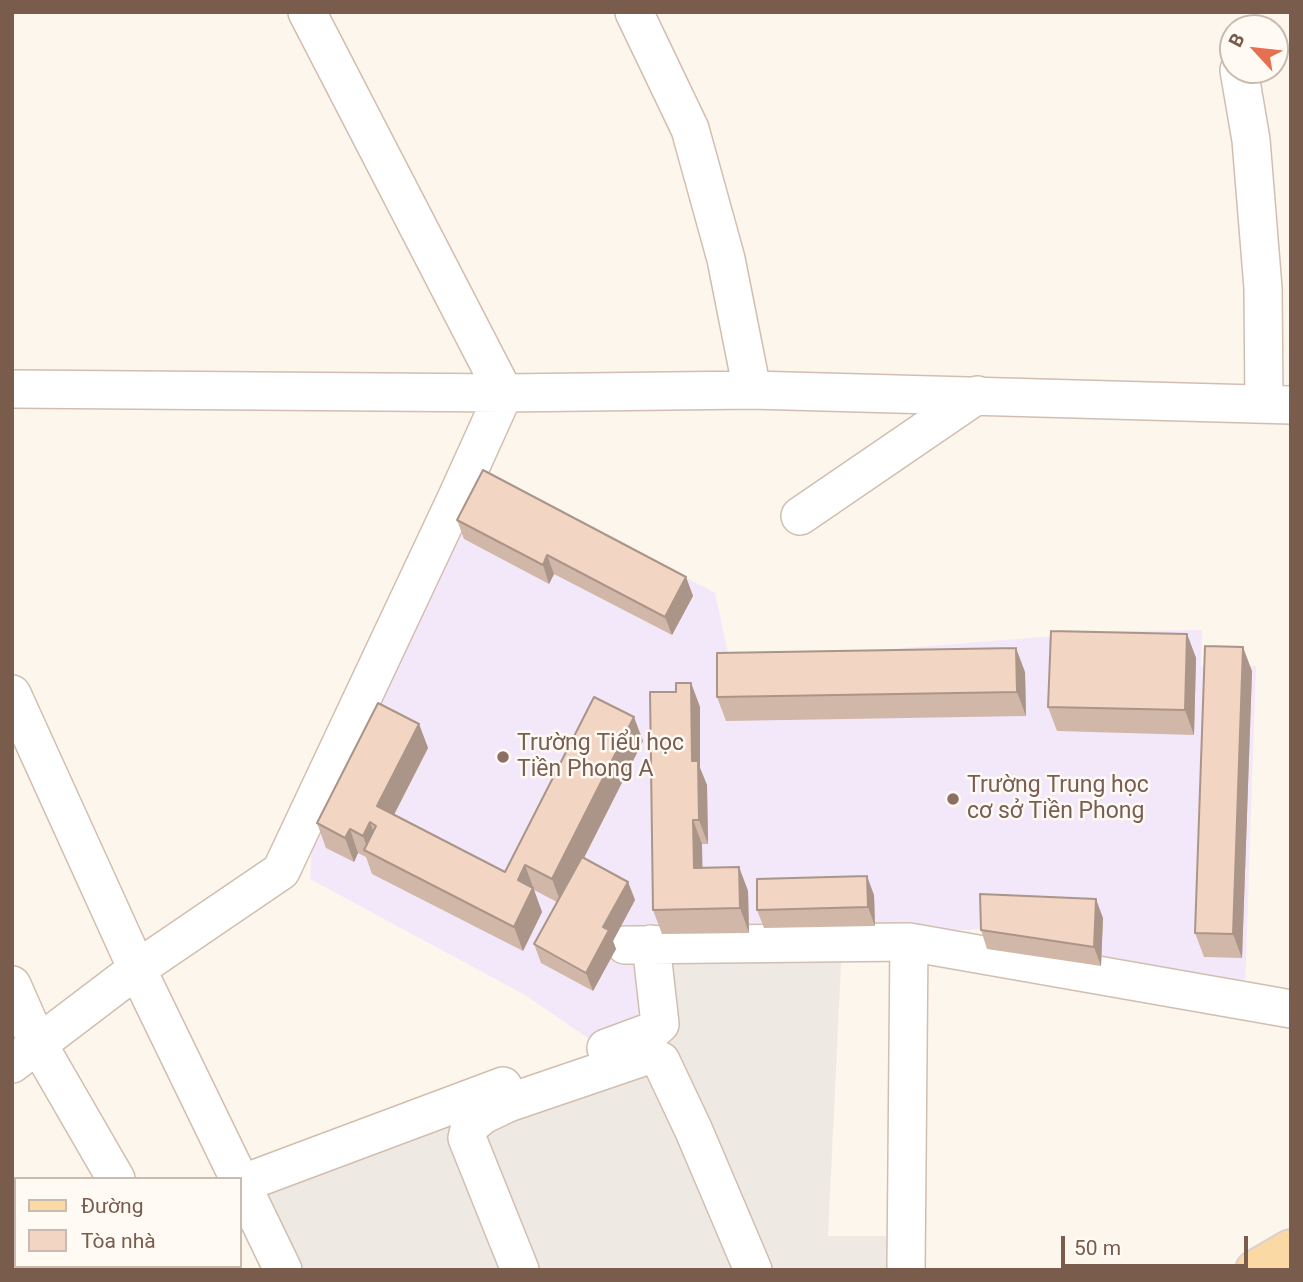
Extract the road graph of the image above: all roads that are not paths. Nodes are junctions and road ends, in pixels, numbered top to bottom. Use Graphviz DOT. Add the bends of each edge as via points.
graph roads {
  1 [pos="307,12"];
  2 [pos="634,12"];
  3 [pos="1241,84"];
  4 [pos="12,389"];
  5 [pos="752,390"];
  6 [pos="504,393"];
  7 [pos="977,395"];
  8 [pos="1278,404"];
  9 [pos="800,516"];
  10 [pos="12,694"];
  11 [pos="909,942"];
  12 [pos="137,969"];
  13 [pos="12,985"];
  14 [pos="1291,1009"];
  15 [pos="25,1054"];
  16 [pos="115,1177"];
  17 [pos="238,1177"];
  18 [pos="242,1180"];
  19 [pos="242,1185"];
  20 [pos="1291,1249"];
  21 [pos="283,1270"];
  22 [pos="520,1270"];
  23 [pos="753,1270"];
  24 [pos="906,1270"];
  25 [pos="1255,1270"];
  1 -- 6 [label="street"];
  2 -- 5 [label="street" via="690,130 726,259"];
  3 -- 8 [label="street"];
  4 -- 6 [label="street"];
  5 -- 6 [label="street"];
  5 -- 7 [label="street"];
  6 -- 12 [label="street" via="281,871"];
  7 -- 8 [label="street"];
  7 -- 9 [label="street"];
  10 -- 12 [label="street"];
  11 -- 14 [label="street"];
  11 -- 18 [label="street" via="638,945 660,1018 656,1028"];
  11 -- 24 [label="street"];
  12 -- 15 [label="street"];
  12 -- 17 [label="street"];
  13 -- 15 [label="street"];
  15 -- 16 [label="street"];
  19 -- 21 [label="street"];
  20 -- 25 [label="main road"];
  22 -- 23 [label="street" via="467,1139 470,1126 508,1103 649,1055 662,1061"];
}
